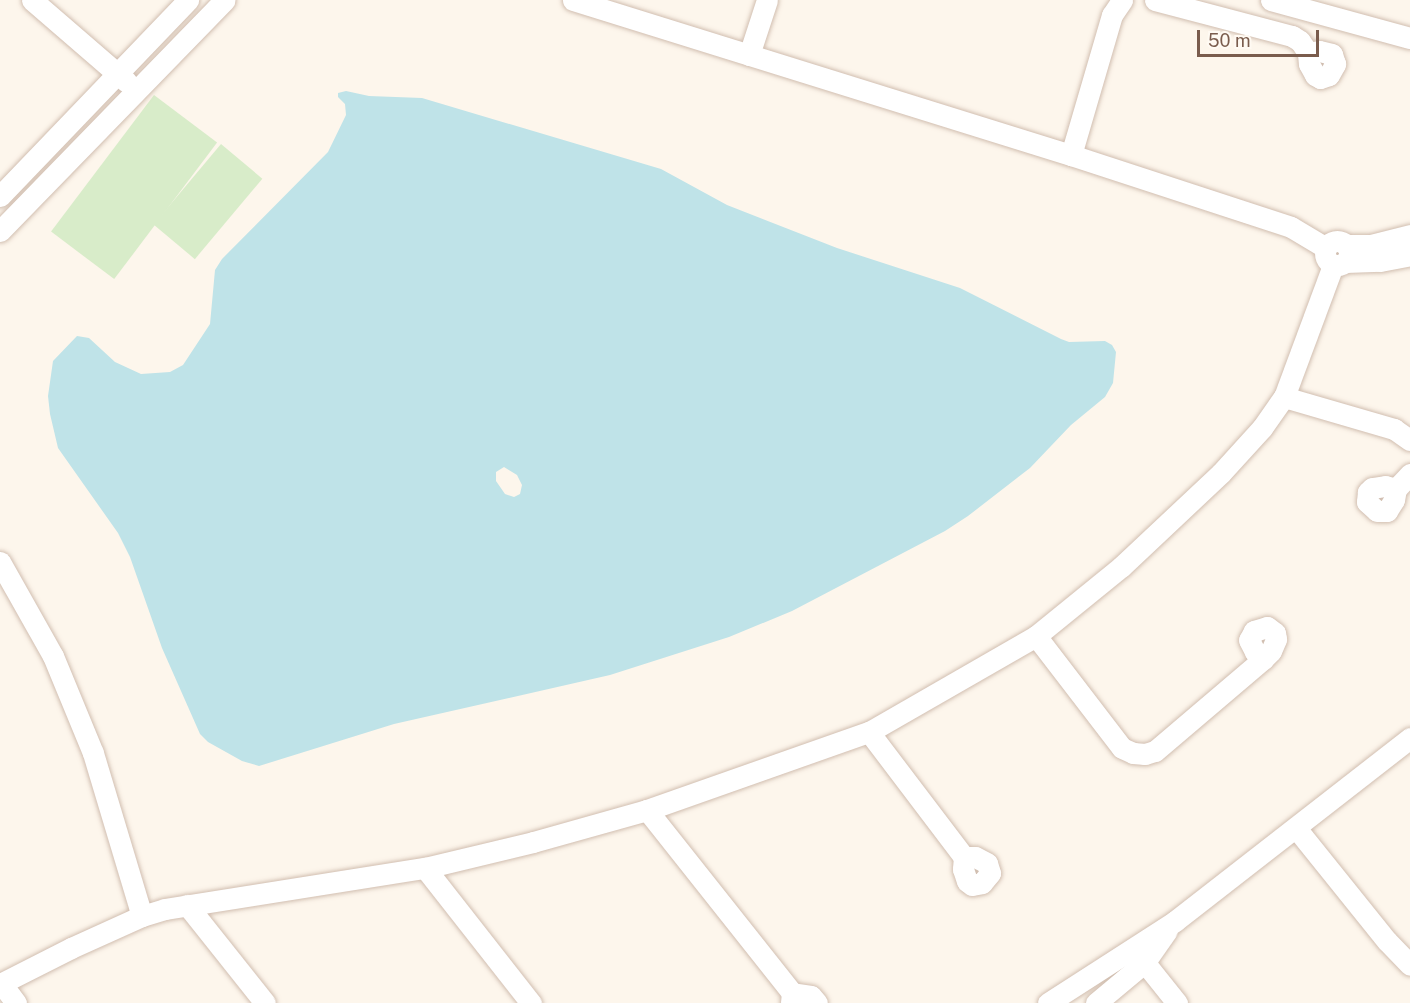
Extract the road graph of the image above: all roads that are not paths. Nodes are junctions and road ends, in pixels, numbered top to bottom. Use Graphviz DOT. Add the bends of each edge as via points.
graph roads {
  1 [pos="32,0"];
  2 [pos="188,0"];
  3 [pos="225,0"];
  4 [pos="573,0"];
  5 [pos="767,0"];
  6 [pos="1122,0"];
  7 [pos="1155,0"];
  8 [pos="1271,0"];
  9 [pos="1410,38"];
  10 [pos="1308,53"];
  11 [pos="749,55"];
  12 [pos="118,72"];
  13 [pos="136,92"];
  14 [pos="1071,155"];
  15 [pos="0,196"];
  16 [pos="0,231"];
  17 [pos="1410,235"];
  18 [pos="1338,255"];
  19 [pos="1410,255"];
  20 [pos="1284,397"];
  21 [pos="1410,440"];
  22 [pos="0,562"];
  23 [pos="1036,636"];
  24 [pos="1263,659"];
  25 [pos="869,732"];
  26 [pos="1410,738"];
  27 [pos="647,810"];
  28 [pos="1296,828"];
  29 [pos="964,857"];
  30 [pos="425,868"];
  31 [pos="187,905"];
  32 [pos="142,916"];
  33 [pos="1139,955"];
  34 [pos="1410,964"];
  35 [pos="0,984"];
  36 [pos="792,998"];
  37 [pos="16,1003"];
  38 [pos="266,1003"];
  39 [pos="531,1003"];
  40 [pos="817,1003"];
  41 [pos="1048,1003"];
  42 [pos="1096,1003"];
  43 [pos="1177,1003"];
  1 -- 12 [label="street"];
  2 -- 12 [label="street"];
  3 -- 13 [label="street"];
  4 -- 11 [label="street"];
  5 -- 11 [label="street"];
  6 -- 14 [label="street" via="1112,15"];
  7 -- 10 [label="street" via="1292,36"];
  8 -- 9 [label="street"];
  11 -- 14 [label="street"];
  12 -- 13 [label="street"];
  12 -- 15 [label="street"];
  13 -- 16 [label="street"];
  14 -- 18 [label="street" via="1291,227"];
  17 -- 18 [label="street"];
  18 -- 19 [label="street" via="1380,261"];
  18 -- 20 [label="street"];
  20 -- 21 [label="street" via="1394,429"];
  20 -- 23 [label="street" via="1249,444 1174,519"];
  22 -- 32 [label="street" via="52,656 89,743"];
  23 -- 24 [label="street" via="1122,748 1139,754 1155,751"];
  23 -- 25 [label="street"];
  25 -- 27 [label="street"];
  25 -- 29 [label="street"];
  26 -- 28 [label="street"];
  27 -- 30 [label="street"];
  27 -- 36 [label="street"];
  28 -- 33 [label="street" via="1175,921"];
  28 -- 34 [label="street"];
  30 -- 31 [label="street"];
  30 -- 39 [label="street"];
  31 -- 32 [label="street"];
  31 -- 38 [label="street"];
  32 -- 35 [label="street"];
  33 -- 41 [label="street"];
  33 -- 42 [label="street"];
  33 -- 43 [label="street"];
  35 -- 37 [label="street"];
  36 -- 40 [label="street" via="811,996"];
}
